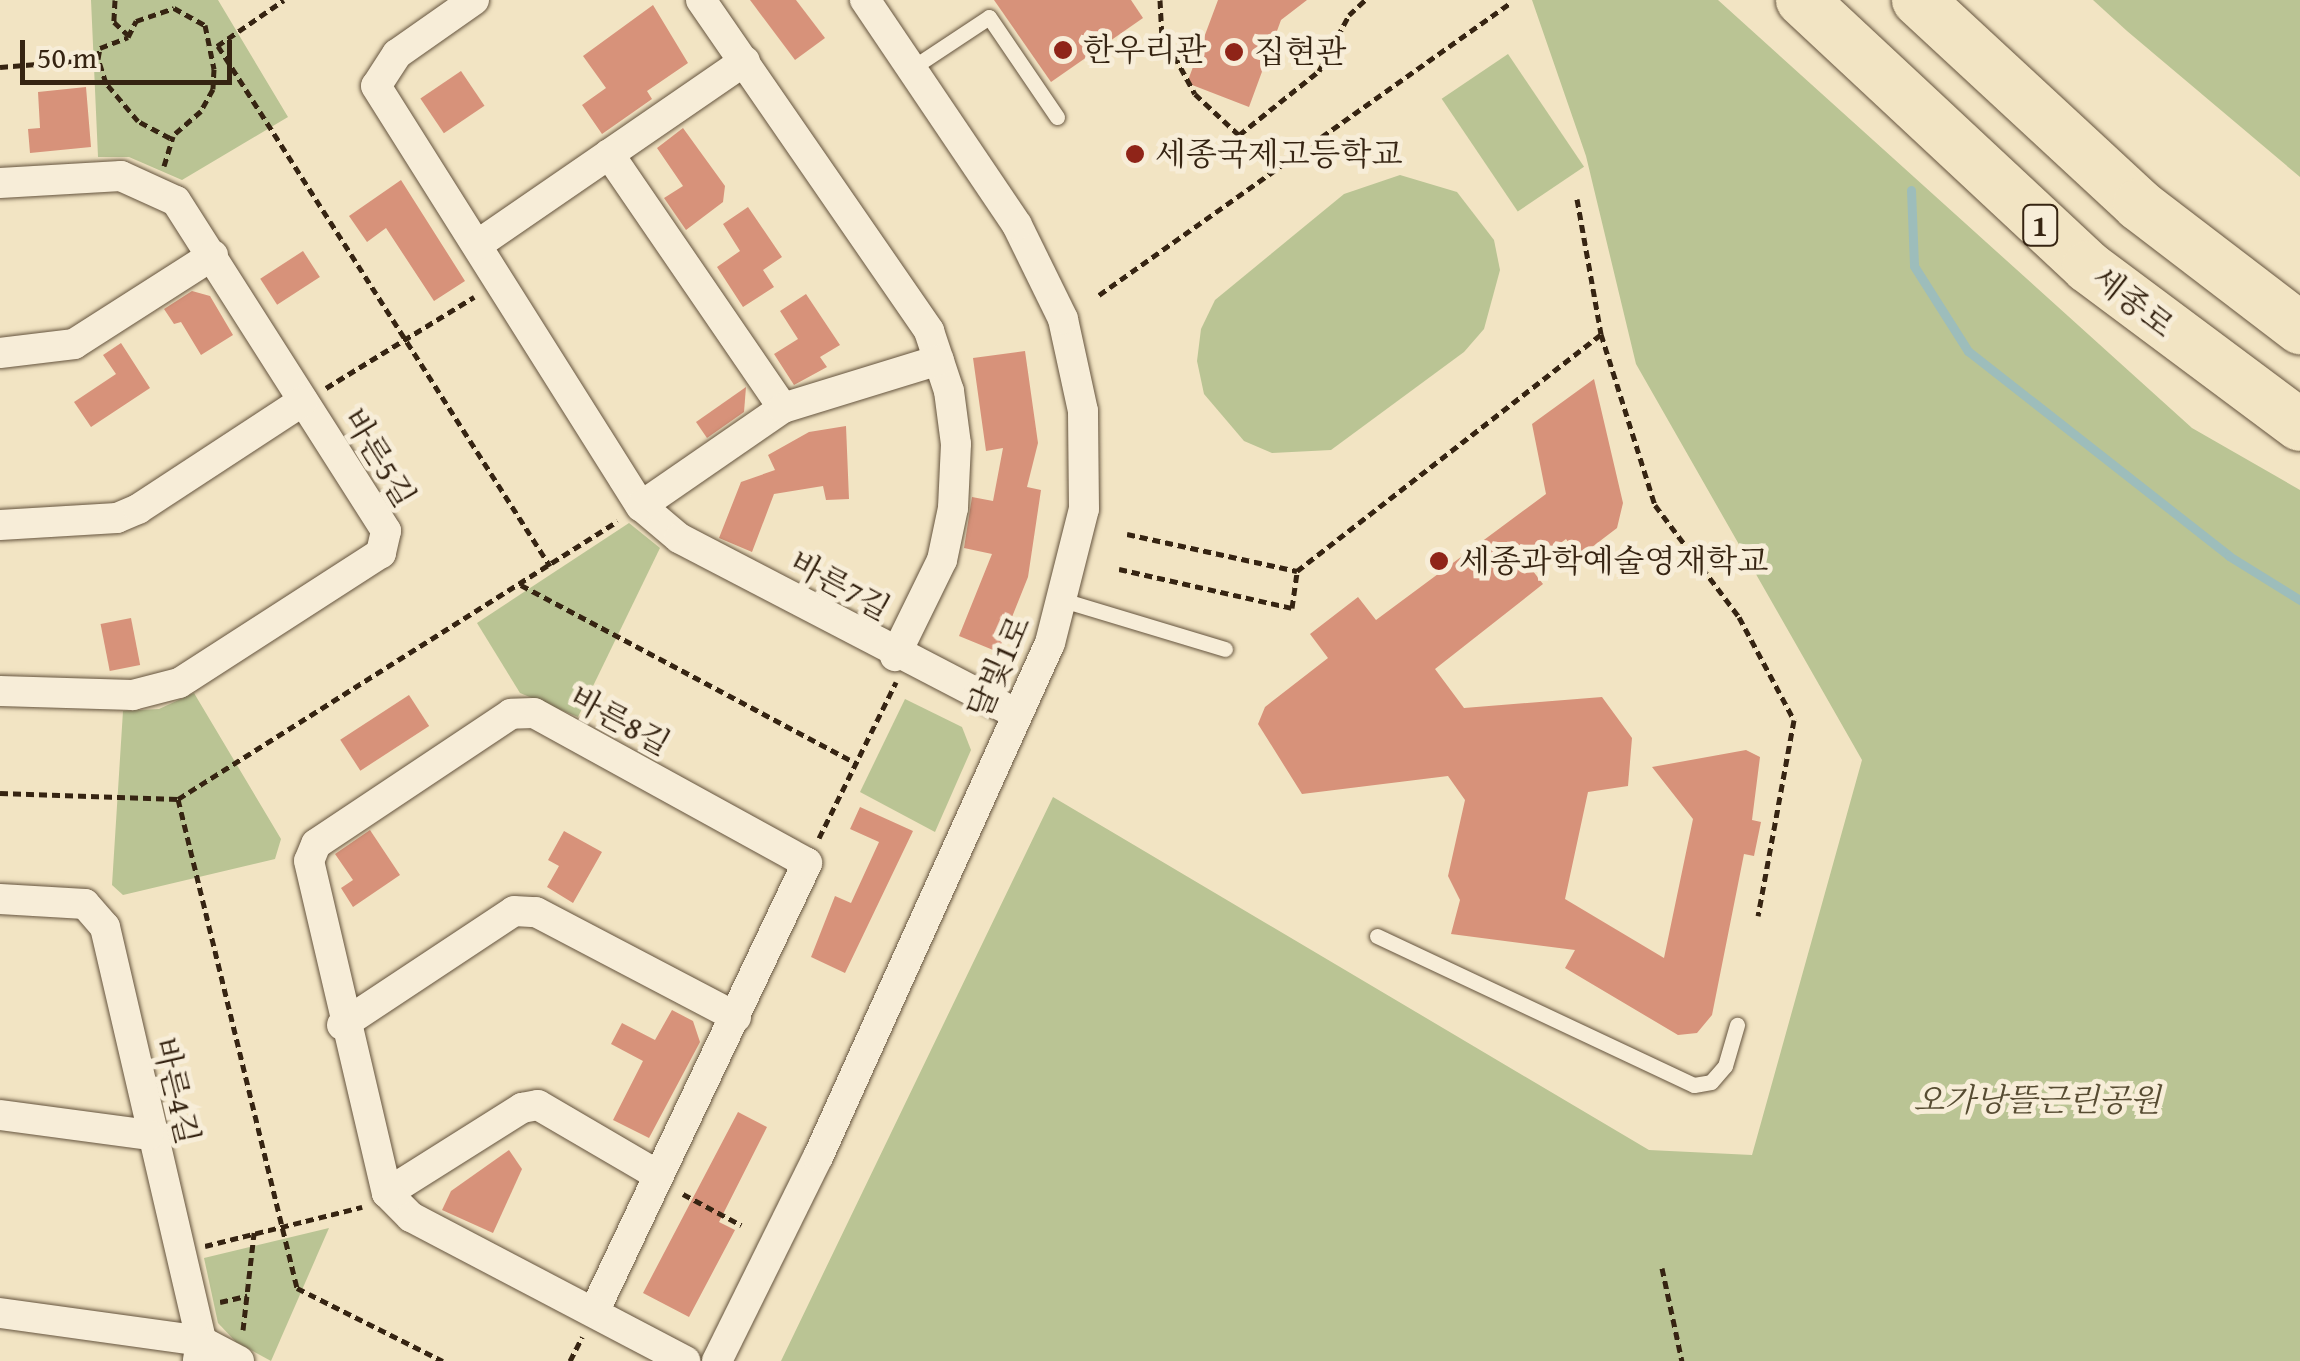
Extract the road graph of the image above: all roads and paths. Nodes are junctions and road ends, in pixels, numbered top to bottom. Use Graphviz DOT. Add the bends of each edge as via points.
graph roads {
  1 [pos="115,0"];
  2 [pos="284,0"];
  3 [pos="474,0"];
  4 [pos="702,0"];
  5 [pos="865,0"];
  6 [pos="1160,0"];
  7 [pos="1365,0"];
  8 [pos="1802,0"];
  9 [pos="1918,0"];
  10 [pos="1509,4"];
  11 [pos="130,33"];
  12 [pos="215,47"];
  13 [pos="98,59"];
  14 [pos="744,61"];
  15 [pos="0,67"];
  16 [pos="912,68"];
  17 [pos="1057,117"];
  18 [pos="609,154"];
  19 [pos="0,183"];
  20 [pos="1577,199"];
  21 [pos="477,246"];
  22 [pos="214,255"];
  23 [pos="498,282"];
  24 [pos="1100,295"];
  25 [pos="2300,328"];
  26 [pos="1601,334"];
  27 [pos="406,341"];
  28 [pos="0,353"];
  29 [pos="938,360"];
  30 [pos="303,400"];
  31 [pos="783,408"];
  32 [pos="2300,426"];
  33 [pos="641,506"];
  34 [pos="0,525"];
  35 [pos="1126,534"];
  36 [pos="550,566"];
  37 [pos="1119,569"];
  38 [pos="1297,571"];
  39 [pos="521,585"];
  40 [pos="1066,601"];
  41 [pos="1226,650"];
  42 [pos="901,659"];
  43 [pos="0,691"];
  44 [pos="1016,714"];
  45 [pos="856,763"];
  46 [pos="0,794"];
  47 [pos="178,799"];
  48 [pos="808,862"];
  49 [pos="0,899"];
  50 [pos="1758,916"];
  51 [pos="1378,936"];
  52 [pos="736,1017"];
  53 [pos="1737,1024"];
  54 [pos="342,1025"];
  55 [pos="0,1114"];
  56 [pos="149,1135"];
  57 [pos="667,1182"];
  58 [pos="374,1200"];
  59 [pos="741,1225"];
  60 [pos="279,1227"];
  61 [pos="254,1233"];
  62 [pos="204,1246"];
  63 [pos="1662,1268"];
  64 [pos="247,1296"];
  65 [pos="210,1304"];
  66 [pos="594,1312"];
  67 [pos="0,1313"];
  68 [pos="241,1347"];
  69 [pos="200,1351"];
  70 [pos="443,1361"];
  71 [pos="685,1361"];
  72 [pos="716,1361"];
  73 [pos="1682,1361"];
  1 -- 11 [label="path" via="114,22 122,34"];
  2 -- 12 [label="path"];
  3 -- 21 [label="street, 바른7길" via="396,54 376,86"];
  4 -- 14 [label="street, 바른7길"];
  5 -- 16 [label="street, 달빛1로"];
  6 -- 7 [label="path" via="1162,33 1196,94 1238,134 1320,71 1349,15"];
  8 -- 32 [label="highway, 세종로 / 1" via="2088,268"];
  9 -- 25 [label="highway" via="2140,204"];
  10 -- 24 [label="path"];
  11 -- 12 [label="path" via="154,10 174,8 205,25"];
  11 -- 13 [label="path" via="100,48"];
  12 -- 13 [label="path" via="213,89 191,122 170,138 138,122 106,82"];
  12 -- 27 [label="path"];
  13 -- 15 [label="path"];
  14 -- 18 [label="street"];
  14 -- 29 [label="street, 바른7길" via="904,292"];
  16 -- 17 [label="lane" via="989,17"];
  16 -- 40 [label="street, 달빛1로" via="1017,225 1063,319 1086,457 1084,509"];
  18 -- 21 [label="street"];
  18 -- 31 [label="street"];
  19 -- 22 [label="street, 바른5길" via="90,174 152,186 176,200"];
  20 -- 26 [label="path"];
  21 -- 23 [label="street, 바른7길"];
  22 -- 28 [label="street" via="74,344"];
  22 -- 30 [label="street, 바른5길"];
  23 -- 27 [label="path"];
  23 -- 33 [label="street, 바른7길"];
  26 -- 38 [label="path"];
  26 -- 50 [label="path" via="1655,505 1739,617 1794,720"];
  27 -- 30 [label="path"];
  27 -- 36 [label="path"];
  29 -- 31 [label="street"];
  29 -- 42 [label="street, 바른7길" via="956,444 953,508 942,560"];
  30 -- 34 [label="street" via="138,509 116,518"];
  30 -- 43 [label="street, 바른5길" via="386,531 380,553 156,691"];
  31 -- 33 [label="street"];
  33 -- 36 [label="path"];
  33 -- 42 [label="street, 바른7길" via="679,538"];
  35 -- 38 [label="path"];
  36 -- 39 [label="path"];
  37 -- 38 [label="path" via="1292,608"];
  39 -- 45 [label="path"];
  39 -- 47 [label="path"];
  40 -- 41 [label="lane"];
  40 -- 44 [label="street, 달빛1로"];
  42 -- 44 [label="street"];
  42 -- 45 [label="path"];
  44 -- 72 [label="street, 달빛1로" via="818,1156"];
  45 -- 48 [label="path"];
  46 -- 47 [label="path"];
  47 -- 60 [label="path"];
  48 -- 52 [label="street"];
  48 -- 54 [label="street, 바른8길" via="534,713 512,714 316,844 309,861"];
  49 -- 56 [label="street, 바른4길" via="65,901 98,913"];
  51 -- 53 [label="lane" via="1694,1085 1711,1082 1725,1066"];
  52 -- 54 [label="street" via="536,912 514,912"];
  52 -- 57 [label="street"];
  54 -- 58 [label="street, 바른8길"];
  55 -- 56 [label="street"];
  56 -- 69 [label="street, 바른4길"];
  57 -- 58 [label="street" via="538,1105 522,1108"];
  57 -- 59 [label="path"];
  57 -- 66 [label="street"];
  58 -- 60 [label="path"];
  58 -- 66 [label="street"];
  60 -- 61 [label="path"];
  60 -- 70 [label="path" via="298,1288"];
  61 -- 62 [label="path"];
  61 -- 64 [label="path"];
  63 -- 73 [label="path"];
  64 -- 65 [label="path"];
  64 -- 68 [label="path"];
  66 -- 71 [label="street"];
  67 -- 69 [label="street"];
  68 -- 69 [label="street"];
}
